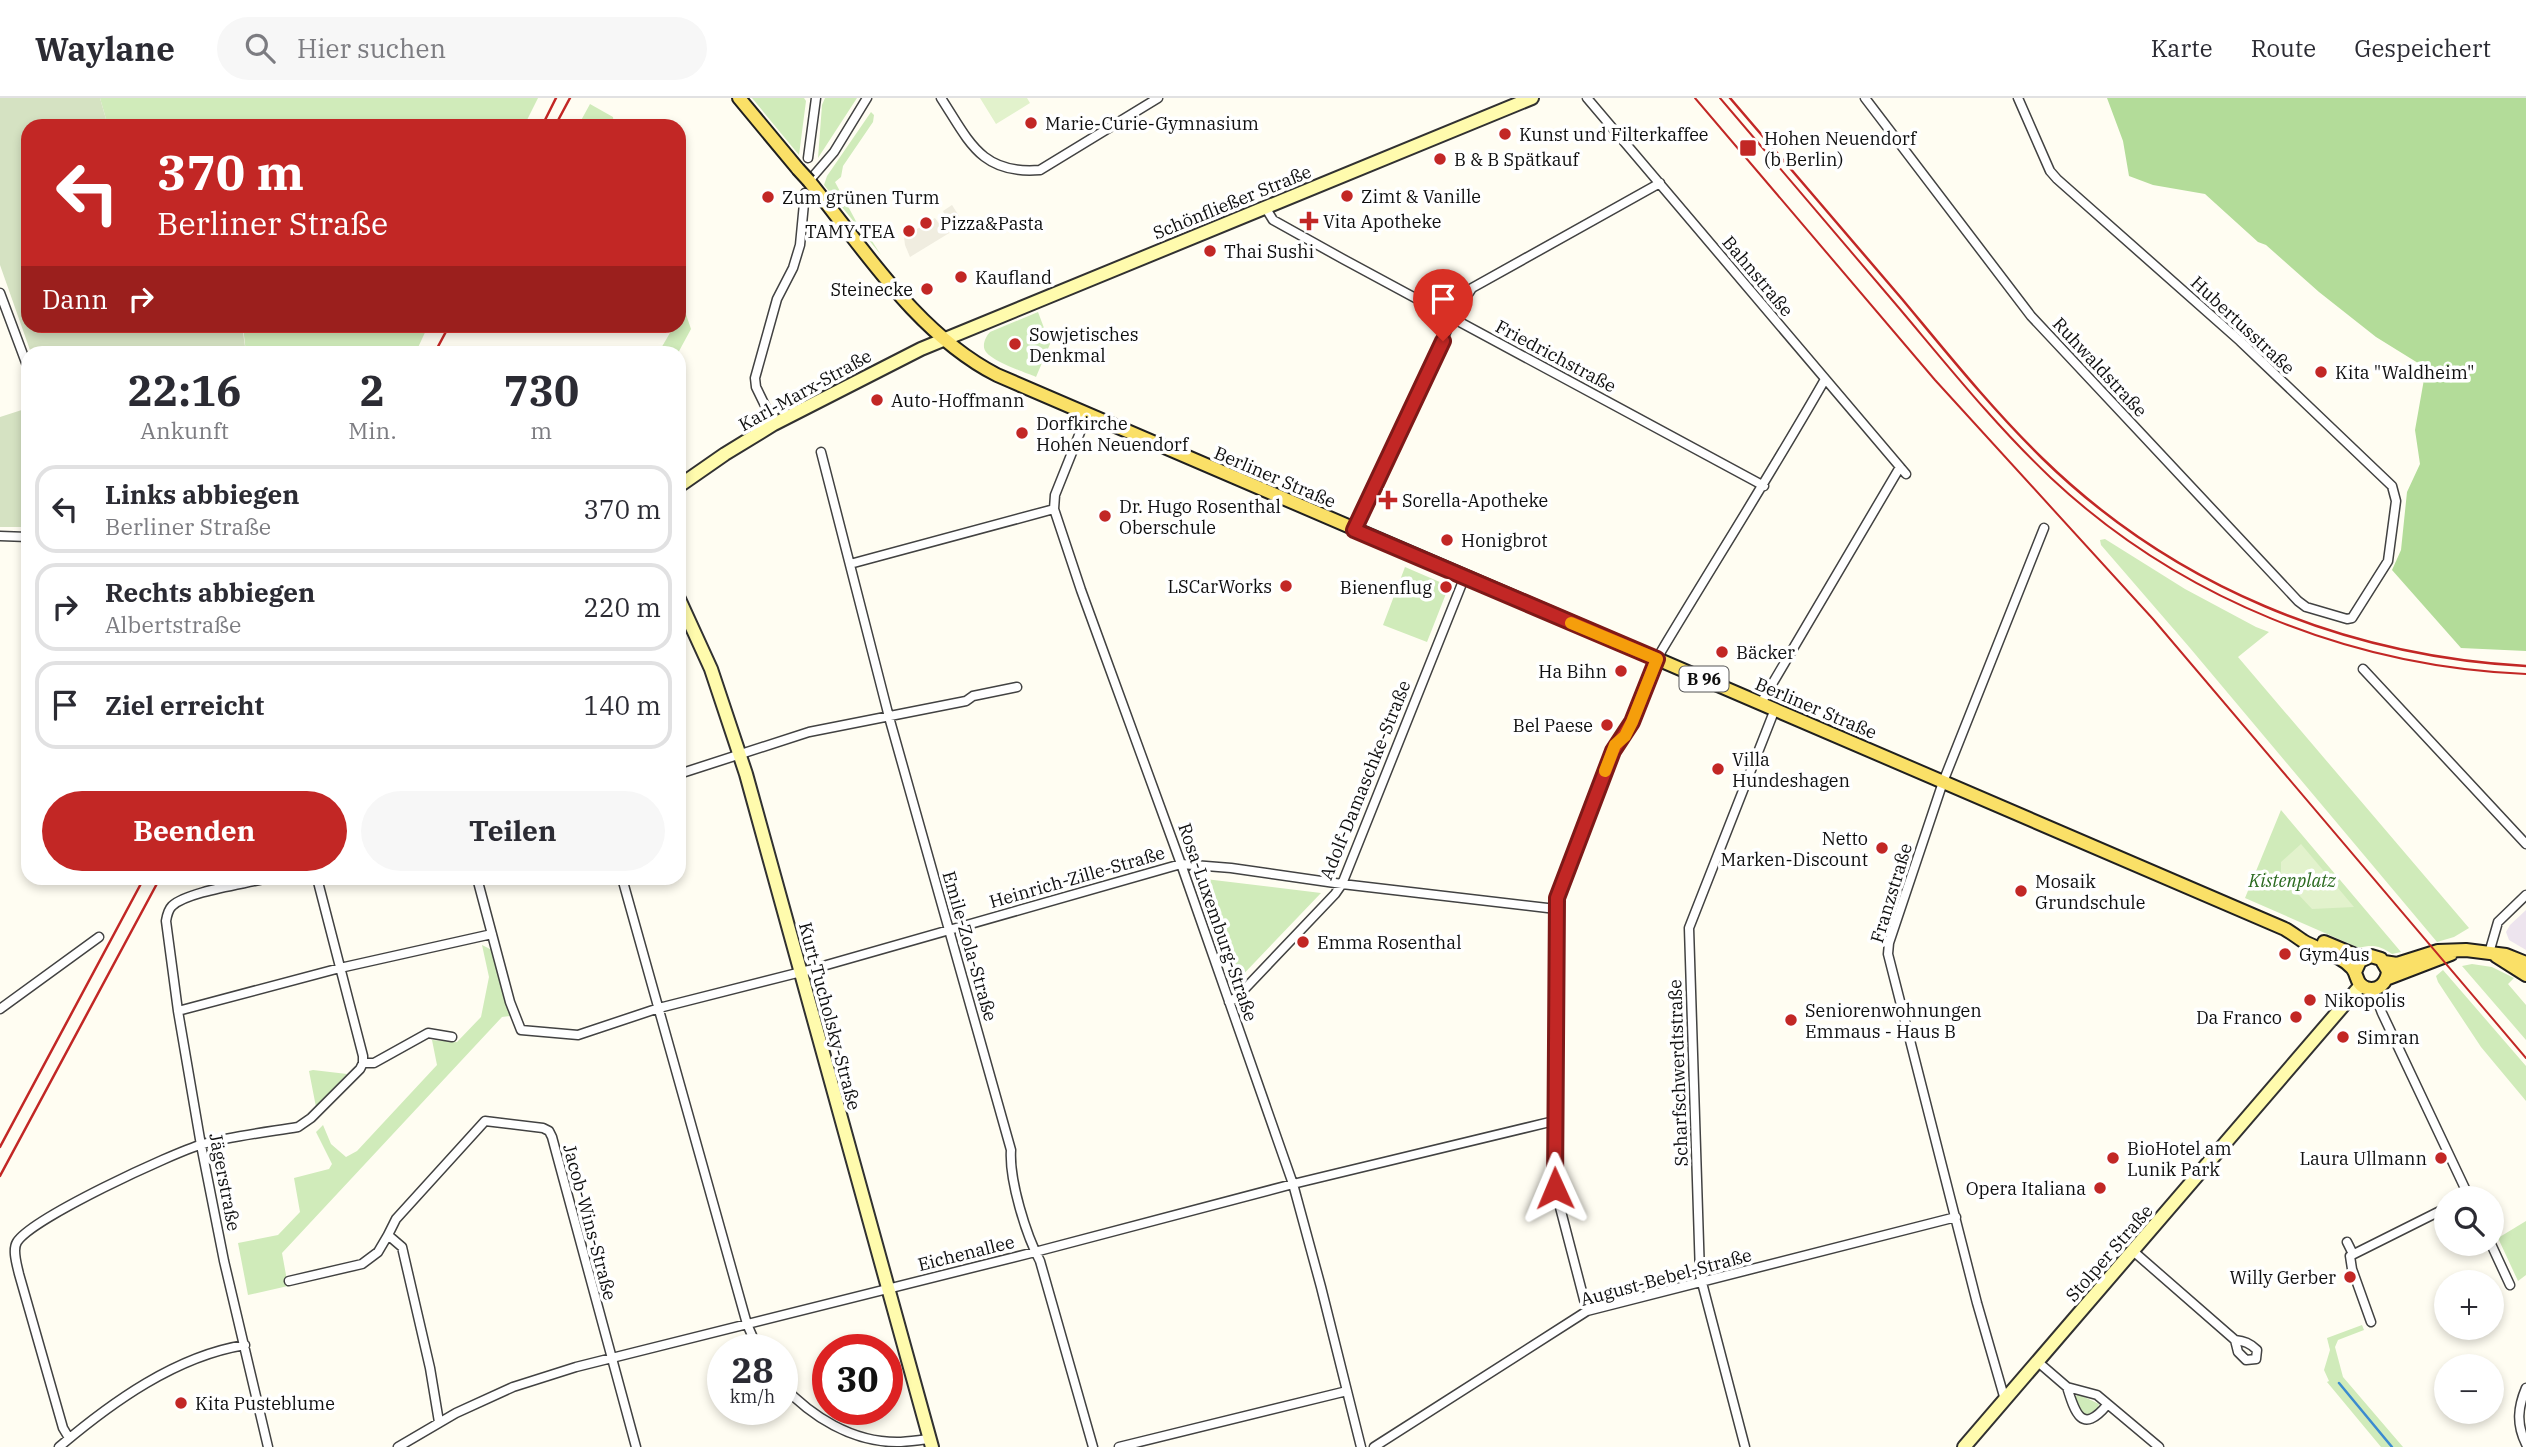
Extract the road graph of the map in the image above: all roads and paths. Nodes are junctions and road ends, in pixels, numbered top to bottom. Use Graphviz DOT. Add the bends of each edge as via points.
graph roads {
  1 [pos="739,98"];
  2 [pos="816,98"];
  3 [pos="867,98"];
  4 [pos="941,98"];
  5 [pos="1158,98"];
  6 [pos="1532,98"];
  7 [pos="1587,98"];
  8 [pos="1865,98"];
  9 [pos="2018,98"];
  10 [pos="808,158"];
  11 [pos="1660,183"];
  12 [pos="811,185"];
  13 [pos="1265,207"];
  14 [pos="0,293"];
  15 [pos="1452,319"];
  16 [pos="944,338"];
  17 [pos="21,350"];
  18 [pos="1824,381"];
  19 [pos="1087,415"];
  20 [pos="774,424"];
  21 [pos="821,452"];
  22 [pos="686,483"];
  23 [pos="1764,486"];
  24 [pos="1054,509"];
  25 [pos="2045,528"];
  26 [pos="1354,530"];
  27 [pos="0,536"];
  28 [pos="21,537"];
  29 [pos="850,564"];
  30 [pos="1465,576"];
  31 [pos="686,614"];
  32 [pos="2347,619"];
  33 [pos="1657,659"];
  34 [pos="2363,669"];
  35 [pos="1017,687"];
  36 [pos="1761,703"];
  37 [pos="1775,709"];
  38 [pos="889,717"];
  39 [pos="739,754"];
  40 [pos="686,772"];
  41 [pos="1943,782"];
  42 [pos="2526,845"];
  43 [pos="1181,864"];
  44 [pos="1342,884"];
  45 [pos="237,885"];
  46 [pos="319,885"];
  47 [pos="479,885"];
  48 [pos="624,885"];
  49 [pos="2526,895"];
  50 [pos="1556,909"];
  51 [pos="948,930"];
  52 [pos="2294,933"];
  53 [pos="492,934"];
  54 [pos="99,937"];
  55 [pos="2454,952"];
  56 [pos="2491,953"];
  57 [pos="2366,957"];
  58 [pos="2384,962"];
  59 [pos="2526,963"];
  60 [pos="340,968"];
  61 [pos="800,971"];
  62 [pos="2355,972"];
  63 [pos="2526,975"];
  64 [pos="2386,979"];
  65 [pos="2367,987"];
  66 [pos="1229,1002"];
  67 [pos="659,1008"];
  68 [pos="0,1009"];
  69 [pos="178,1011"];
  70 [pos="452,1037"];
  71 [pos="363,1063"];
  72 [pos="1554,1121"];
  73 [pos="201,1145"];
  74 [pos="1293,1184"];
  75 [pos="2462,1186"];
  76 [pos="2434,1214"];
  77 [pos="1956,1217"];
  78 [pos="388,1235"];
  79 [pos="2347,1242"];
  80 [pos="2133,1251"];
  81 [pos="1035,1252"];
  82 [pos="2353,1254"];
  83 [pos="2497,1256"];
  84 [pos="289,1281"];
  85 [pos="1701,1284"];
  86 [pos="2510,1285"];
  87 [pos="887,1288"];
  88 [pos="1587,1311"];
  89 [pos="2371,1322"];
  90 [pos="747,1324"];
  91 [pos="751,1334"];
  92 [pos="2235,1340"];
  93 [pos="245,1345"];
  94 [pos="610,1358"];
  95 [pos="2038,1362"];
  96 [pos="2067,1387"];
  97 [pos="2526,1388"];
  98 [pos="1347,1391"];
  99 [pos="2005,1401"];
  100 [pos="798,1403"];
  101 [pos="2108,1405"];
  102 [pos="439,1422"];
  103 [pos="69,1438"];
  104 [pos="931,1443"];
  105 [pos="2526,1444"];
  106 [pos="59,1447"];
  107 [pos="268,1447"];
  108 [pos="398,1447"];
  109 [pos="636,1447"];
  110 [pos="1093,1447"];
  111 [pos="1119,1447"];
  112 [pos="1361,1447"];
  113 [pos="1374,1447"];
  114 [pos="1744,1447"];
  115 [pos="1964,1447"];
  116 [pos="2159,1447"];
  1 -- 12 [label="main road, B 96, bridge"];
  2 -- 10 [label="street"];
  3 -- 12 [label="street"];
  4 -- 5 [label="street" via="982,155 996,165 1025,171 1040,170"];
  6 -- 13 [label="main road, Schönfließer Straße"];
  7 -- 11 [label="street, Bahnstraße"];
  8 -- 32 [label="street, Ruhwaldstraße" via="2031,316 2298,601"];
  9 -- 32 [label="street, Hubertusstraße" via="2057,179 2240,341 2392,486 2396,500 2388,561 2354,616"];
  11 -- 15 [label="street" via="1472,288"];
  11 -- 18 [label="street, Bahnstraße"];
  12 -- 16 [label="main road, B 96" via="895,288"];
  12 -- 20 [label="street" via="800,245 777,299 755,378"];
  13 -- 15 [label="street, Friedrichstraße" via="1273,220"];
  13 -- 16 [label="main road, Schönfließer Straße"];
  14 -- 17 [label="street"];
  15 -- 23 [label="street, Friedrichstraße"];
  15 -- 26 [label="street"];
  16 -- 19 [label="main road, Berliner Straße / B 96" via="990,371"];
  16 -- 20 [label="main road, Karl-Marx-Straße"];
  18 -- 23 [label="street"];
  18 -- 36 [label="street, Bahnstraße" via="1903,471"];
  19 -- 24 [label="street" via="1055,495"];
  19 -- 26 [label="main road, Berliner Straße / B 96"];
  20 -- 22 [label="main road, Karl-Marx-Straße"];
  21 -- 29 [label="street, Emile-Zola-Straße"];
  23 -- 33 [label="street"];
  24 -- 29 [label="street"];
  24 -- 43 [label="street, Rosa-Luxemburg-Straße"];
  25 -- 41 [label="street, Franzstraße"];
  26 -- 30 [label="main road, Berliner Straße / B 96"];
  27 -- 28 [label="street"];
  29 -- 38 [label="street, Emile-Zola-Straße"];
  30 -- 33 [label="main road, Berliner Straße / B 96"];
  30 -- 44 [label="street, Adolf-Damaschke-Straße"];
  31 -- 39 [label="main road, Kurt-Tucholsky-Straße" via="711,669"];
  33 -- 36 [label="main road, Berliner Straße / B 96"];
  33 -- 50 [label="street" via="1632,722 1613,751"];
  34 -- 42 [label="street"];
  35 -- 38 [label="street"];
  36 -- 37 [label="main road, Berliner Straße / B 96"];
  37 -- 41 [label="main road, Berliner Straße / B 96"];
  37 -- 85 [label="street, Scharfschwerdtstraße" via="1689,928"];
  38 -- 39 [label="street" via="809,732"];
  38 -- 51 [label="street, Emile-Zola-Straße"];
  39 -- 40 [label="street"];
  39 -- 61 [label="main road, Kurt-Tucholsky-Straße"];
  41 -- 52 [label="main road, Berliner Straße / B 96"];
  41 -- 77 [label="street, Franzstraße" via="1888,954"];
  43 -- 44 [label="street, Heinrich-Zille-Straße"];
  43 -- 51 [label="street, Heinrich-Zille-Straße"];
  43 -- 66 [label="street, Rosa-Luxemburg-Straße"];
  44 -- 50 [label="street, Heinrich-Zille-Straße"];
  44 -- 66 [label="street, Adolf-Damaschke-Straße"];
  45 -- 69 [label="street, Jägerstraße" via="193,895 169,908 166,921"];
  46 -- 60 [label="street"];
  47 -- 53 [label="street"];
  48 -- 67 [label="street"];
  49 -- 56 [label="street" via="2498,922"];
  50 -- 72 [label="street"];
  51 -- 61 [label="street, Heinrich-Zille-Straße"];
  51 -- 81 [label="street, Emile-Zola-Straße"];
  52 -- 57 [label="main road, Berliner Straße / B 96"];
  52 -- 62 [label="main road, Berliner Straße / B 96" via="2346,962"];
  53 -- 60 [label="street"];
  53 -- 67 [label="street, Heinrich-Zille-Straße" via="522,1030 578,1035"];
  54 -- 68 [label="street"];
  55 -- 56 [label="main road, B 96"];
  55 -- 58 [label="main road, B 96" via="2438,951 2397,964"];
  55 -- 64 [label="main road, B 96"];
  56 -- 59 [label="main road, B 96"];
  56 -- 63 [label="main road"];
  57 -- 58 [label="main road, B 96"];
  57 -- 62 [label="main road"];
  58 -- 64 [label="main road"];
  60 -- 69 [label="street"];
  60 -- 71 [label="street"];
  61 -- 67 [label="street, Heinrich-Zille-Straße"];
  61 -- 87 [label="main road, Kurt-Tucholsky-Straße"];
  62 -- 65 [label="main road"];
  64 -- 65 [label="main road, B 96" via="2381,986"];
  65 -- 75 [label="street"];
  65 -- 80 [label="main road, Stolper Straße"];
  66 -- 74 [label="street, Rosa-Luxemburg-Straße"];
  67 -- 90 [label="street"];
  69 -- 73 [label="street, Jägerstraße"];
  70 -- 71 [label="street" via="428,1033 374,1063"];
  71 -- 73 [label="street" via="298,1126"];
  72 -- 74 [label="street, Eichenallee"];
  72 -- 88 [label="street" via="1556,1198"];
  73 -- 93 [label="street, Jägerstraße"];
  73 -- 103 [label="street" via="102,1188 31,1228 17,1242 19,1274"];
  74 -- 81 [label="street, Eichenallee"];
  74 -- 98 [label="street, Rosa-Luxemburg-Straße"];
  76 -- 82 [label="street"];
  77 -- 85 [label="street, August-Bebel-Straße"];
  77 -- 99 [label="street, Franzstraße"];
  78 -- 84 [label="street, Jacob-Wins-Straße" via="378,1252 362,1264"];
  78 -- 94 [label="street, Jacob-Wins-Straße" via="396,1219 485,1121 549,1130"];
  78 -- 102 [label="street" via="402,1247"];
  79 -- 82 [label="street"];
  80 -- 92 [label="street"];
  80 -- 95 [label="main road, Stolper Straße"];
  81 -- 87 [label="street, Eichenallee"];
  81 -- 110 [label="street, Emile-Zola-Straße"];
  82 -- 89 [label="street" via="2350,1261"];
  83 -- 86 [label="street"];
  85 -- 88 [label="street, August-Bebel-Straße"];
  85 -- 114 [label="street, Scharfschwerdtstraße"];
  87 -- 90 [label="street, Eichenallee"];
  87 -- 104 [label="main road, Kurt-Tucholsky-Straße"];
  88 -- 113 [label="street, August-Bebel-Straße"];
  90 -- 91 [label="street"];
  90 -- 94 [label="street, Eichenallee"];
  93 -- 103 [label="street" via="217,1350 130,1392"];
  93 -- 107 [label="street, Jägerstraße"];
  94 -- 102 [label="street, Eichenallee" via="513,1387"];
  94 -- 109 [label="street, Jacob-Wins-Straße"];
  95 -- 96 [label="street"];
  95 -- 99 [label="main road, Stolper Straße"];
  96 -- 101 [label="street" via="2097,1395"];
  96 -- 101 [label="street" via="2082,1418 2096,1418"];
  97 -- 105 [label="street" via="2519,1415"];
  98 -- 111 [label="street"];
  98 -- 112 [label="street, Rosa-Luxemburg-Straße"];
  99 -- 115 [label="main road, Stolper Straße"];
  100 -- 104 [label="street" via="834,1426 865,1438"];
  101 -- 116 [label="street"];
  102 -- 108 [label="street, Eichenallee"];
  103 -- 106 [label="street"];
}
